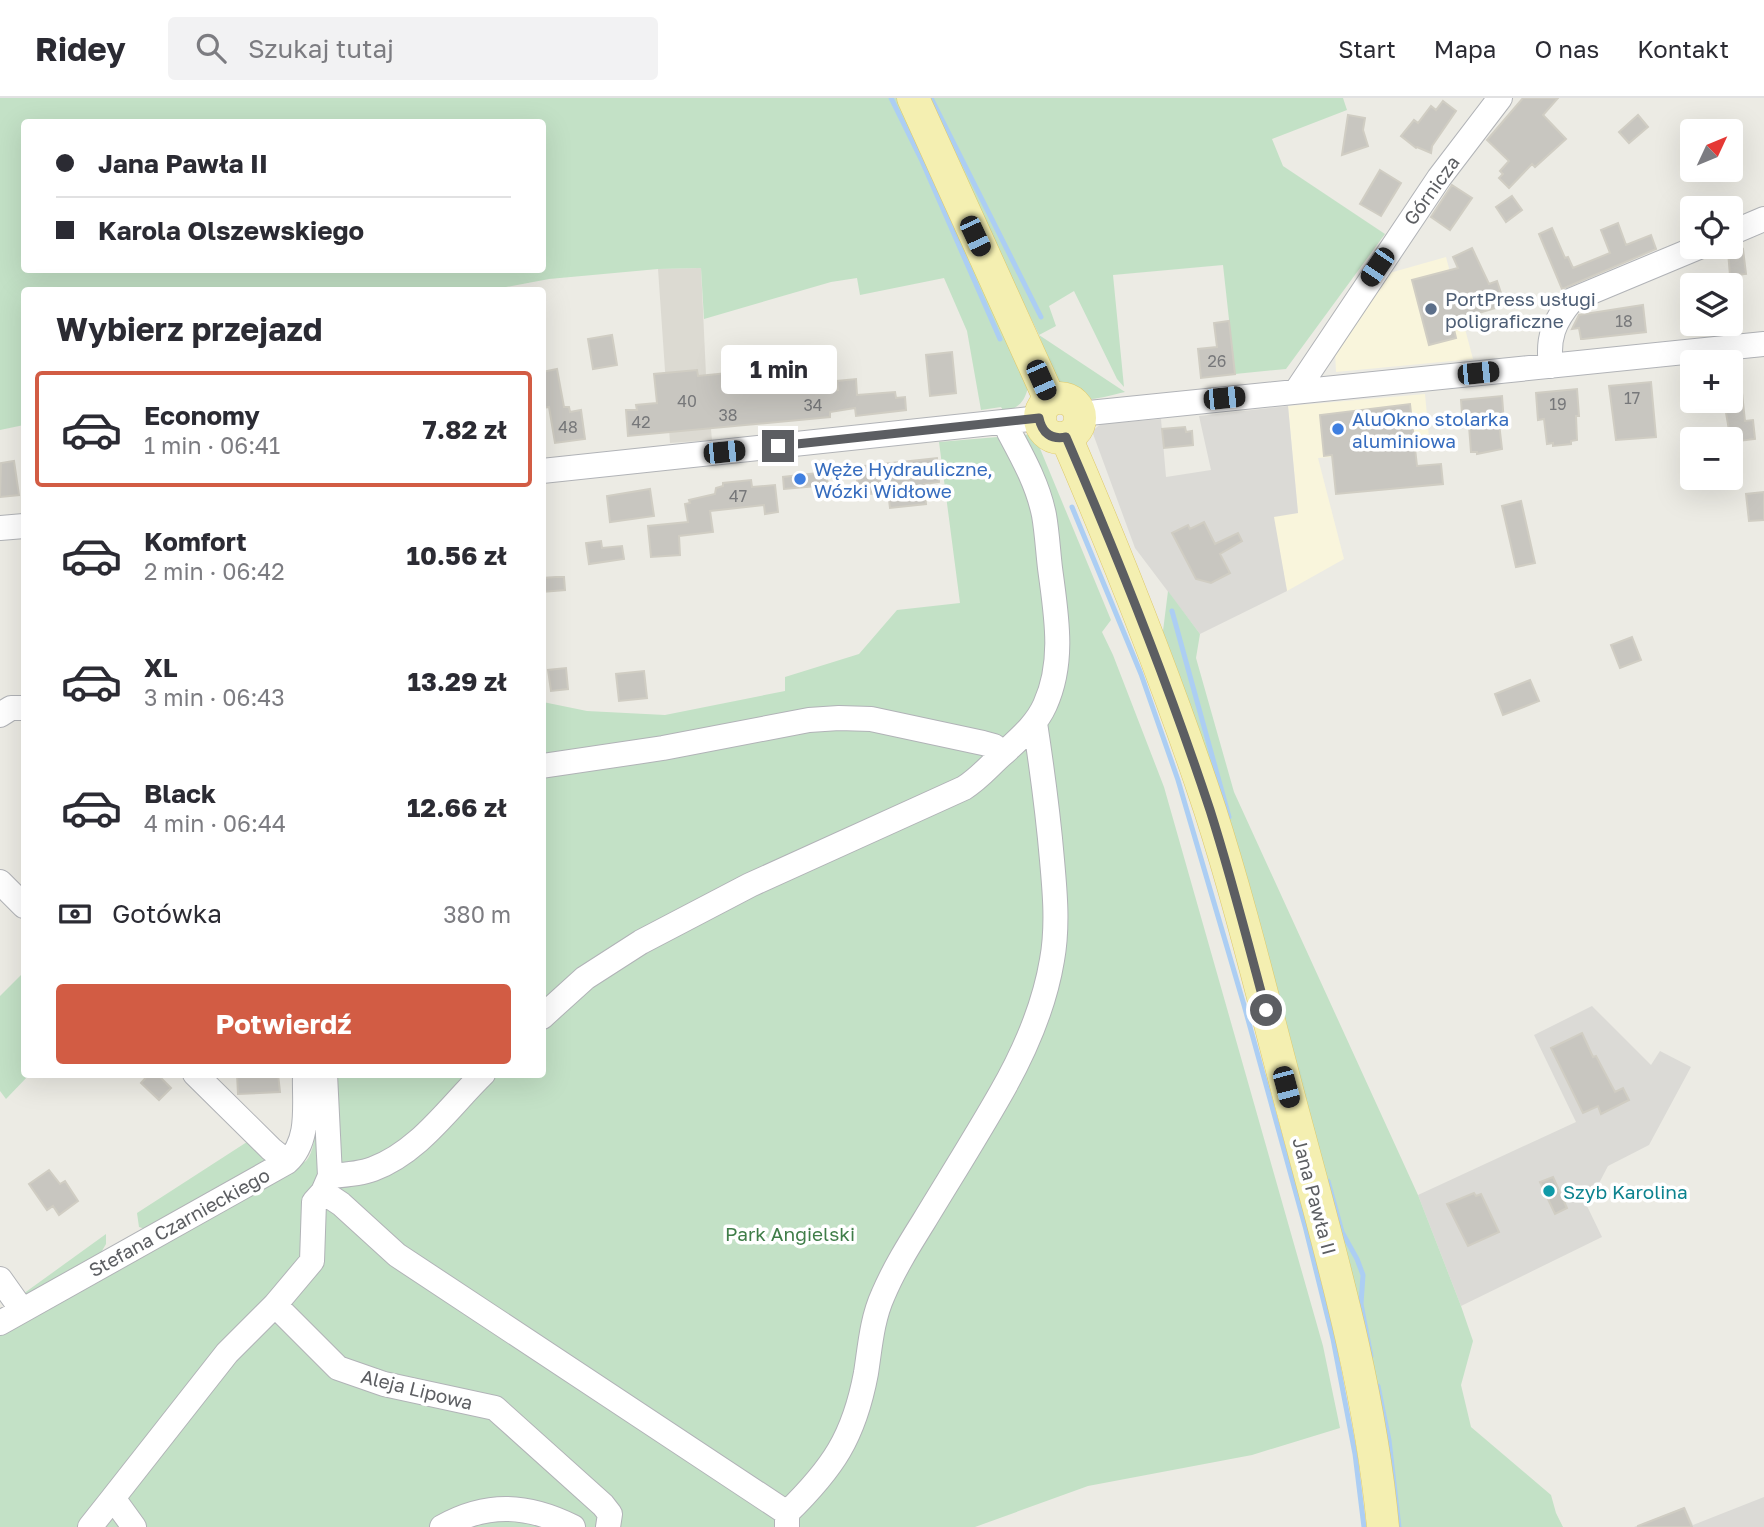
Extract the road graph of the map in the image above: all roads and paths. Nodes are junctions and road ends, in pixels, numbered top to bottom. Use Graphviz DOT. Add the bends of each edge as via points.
graph roads {
  1 [pos="913,98"];
  2 [pos="1500,98"];
  3 [pos="1764,219"];
  4 [pos="1743,228"];
  5 [pos="1680,255"];
  6 [pos="1764,344"];
  7 [pos="1551,366"];
  8 [pos="1297,390"];
  9 [pos="1045,409"];
  10 [pos="1073,425"];
  11 [pos="1009,432"];
  12 [pos="546,471"];
  13 [pos="21,526"];
  14 [pos="0,528"];
  15 [pos="21,708"];
  16 [pos="0,715"];
  17 [pos="1034,723"];
  18 [pos="1003,753"];
  19 [pos="546,765"];
  20 [pos="0,882"];
  21 [pos="21,903"];
  22 [pos="546,1013"];
  23 [pos="199,1078"];
  24 [pos="305,1078"];
  25 [pos="326,1078"];
  26 [pos="479,1078"];
  27 [pos="287,1162"];
  28 [pos="327,1184"];
  29 [pos="0,1279"];
  30 [pos="275,1305"];
  31 [pos="22,1310"];
  32 [pos="0,1322"];
  33 [pos="113,1498"];
  34 [pos="787,1520"];
  35 [pos="90,1527"];
  36 [pos="135,1527"];
  37 [pos="442,1527"];
  38 [pos="573,1527"];
  39 [pos="608,1527"];
  40 [pos="1383,1527"];
  1 -- 9 [label="main road"];
  2 -- 8 [label="street, Górnicza" via="1439,178"];
  3 -- 4 [label="street"];
  5 -- 7 [label="street" via="1572,300 1549,337"];
  6 -- 7 [label="street"];
  7 -- 8 [label="street"];
  8 -- 10 [label="street"];
  9 -- 10 [label="main road" via="1065,398 1077,407"];
  9 -- 12 [label="street"];
  10 -- 40 [label="main road, Jana Pawła II" via="1220,842 1356,1356"];
  11 -- 17 [label="street" via="1024,456 1044,514 1058,642 1052,685"];
  13 -- 14 [label="street"];
  15 -- 16 [label="street"];
  17 -- 18 [label="street"];
  17 -- 34 [label="street" via="1045,779 1056,911 1044,996 1033,1031 1001,1093 886,1288 855,1418 845,1441 832,1465"];
  18 -- 19 [label="street" via="983,743 871,719 839,718"];
  18 -- 22 [label="street" via="964,788 750,885 632,947 585,978"];
  20 -- 21 [label="street"];
  23 -- 27 [label="street"];
  24 -- 27 [label="street, Stefana Czarnieckiego" via="303,1135 298,1152"];
  25 -- 28 [label="street"];
  26 -- 28 [label="street" via="435,1127 393,1159"];
  27 -- 31 [label="street, Stefana Czarnieckiego"];
  28 -- 30 [label="street" via="314,1202 312,1261"];
  28 -- 34 [label="street" via="341,1204 397,1255"];
  29 -- 31 [label="street"];
  30 -- 33 [label="street" via="227,1353"];
  30 -- 39 [label="street, Aleja Lipowa" via="338,1368 384,1384 495,1408 595,1497 610,1514"];
  31 -- 32 [label="street, Stefana Czarnieckiego"];
  33 -- 35 [label="street"];
  33 -- 36 [label="street"];
  37 -- 38 [label="street" via="498,1508 537,1512"];
}
